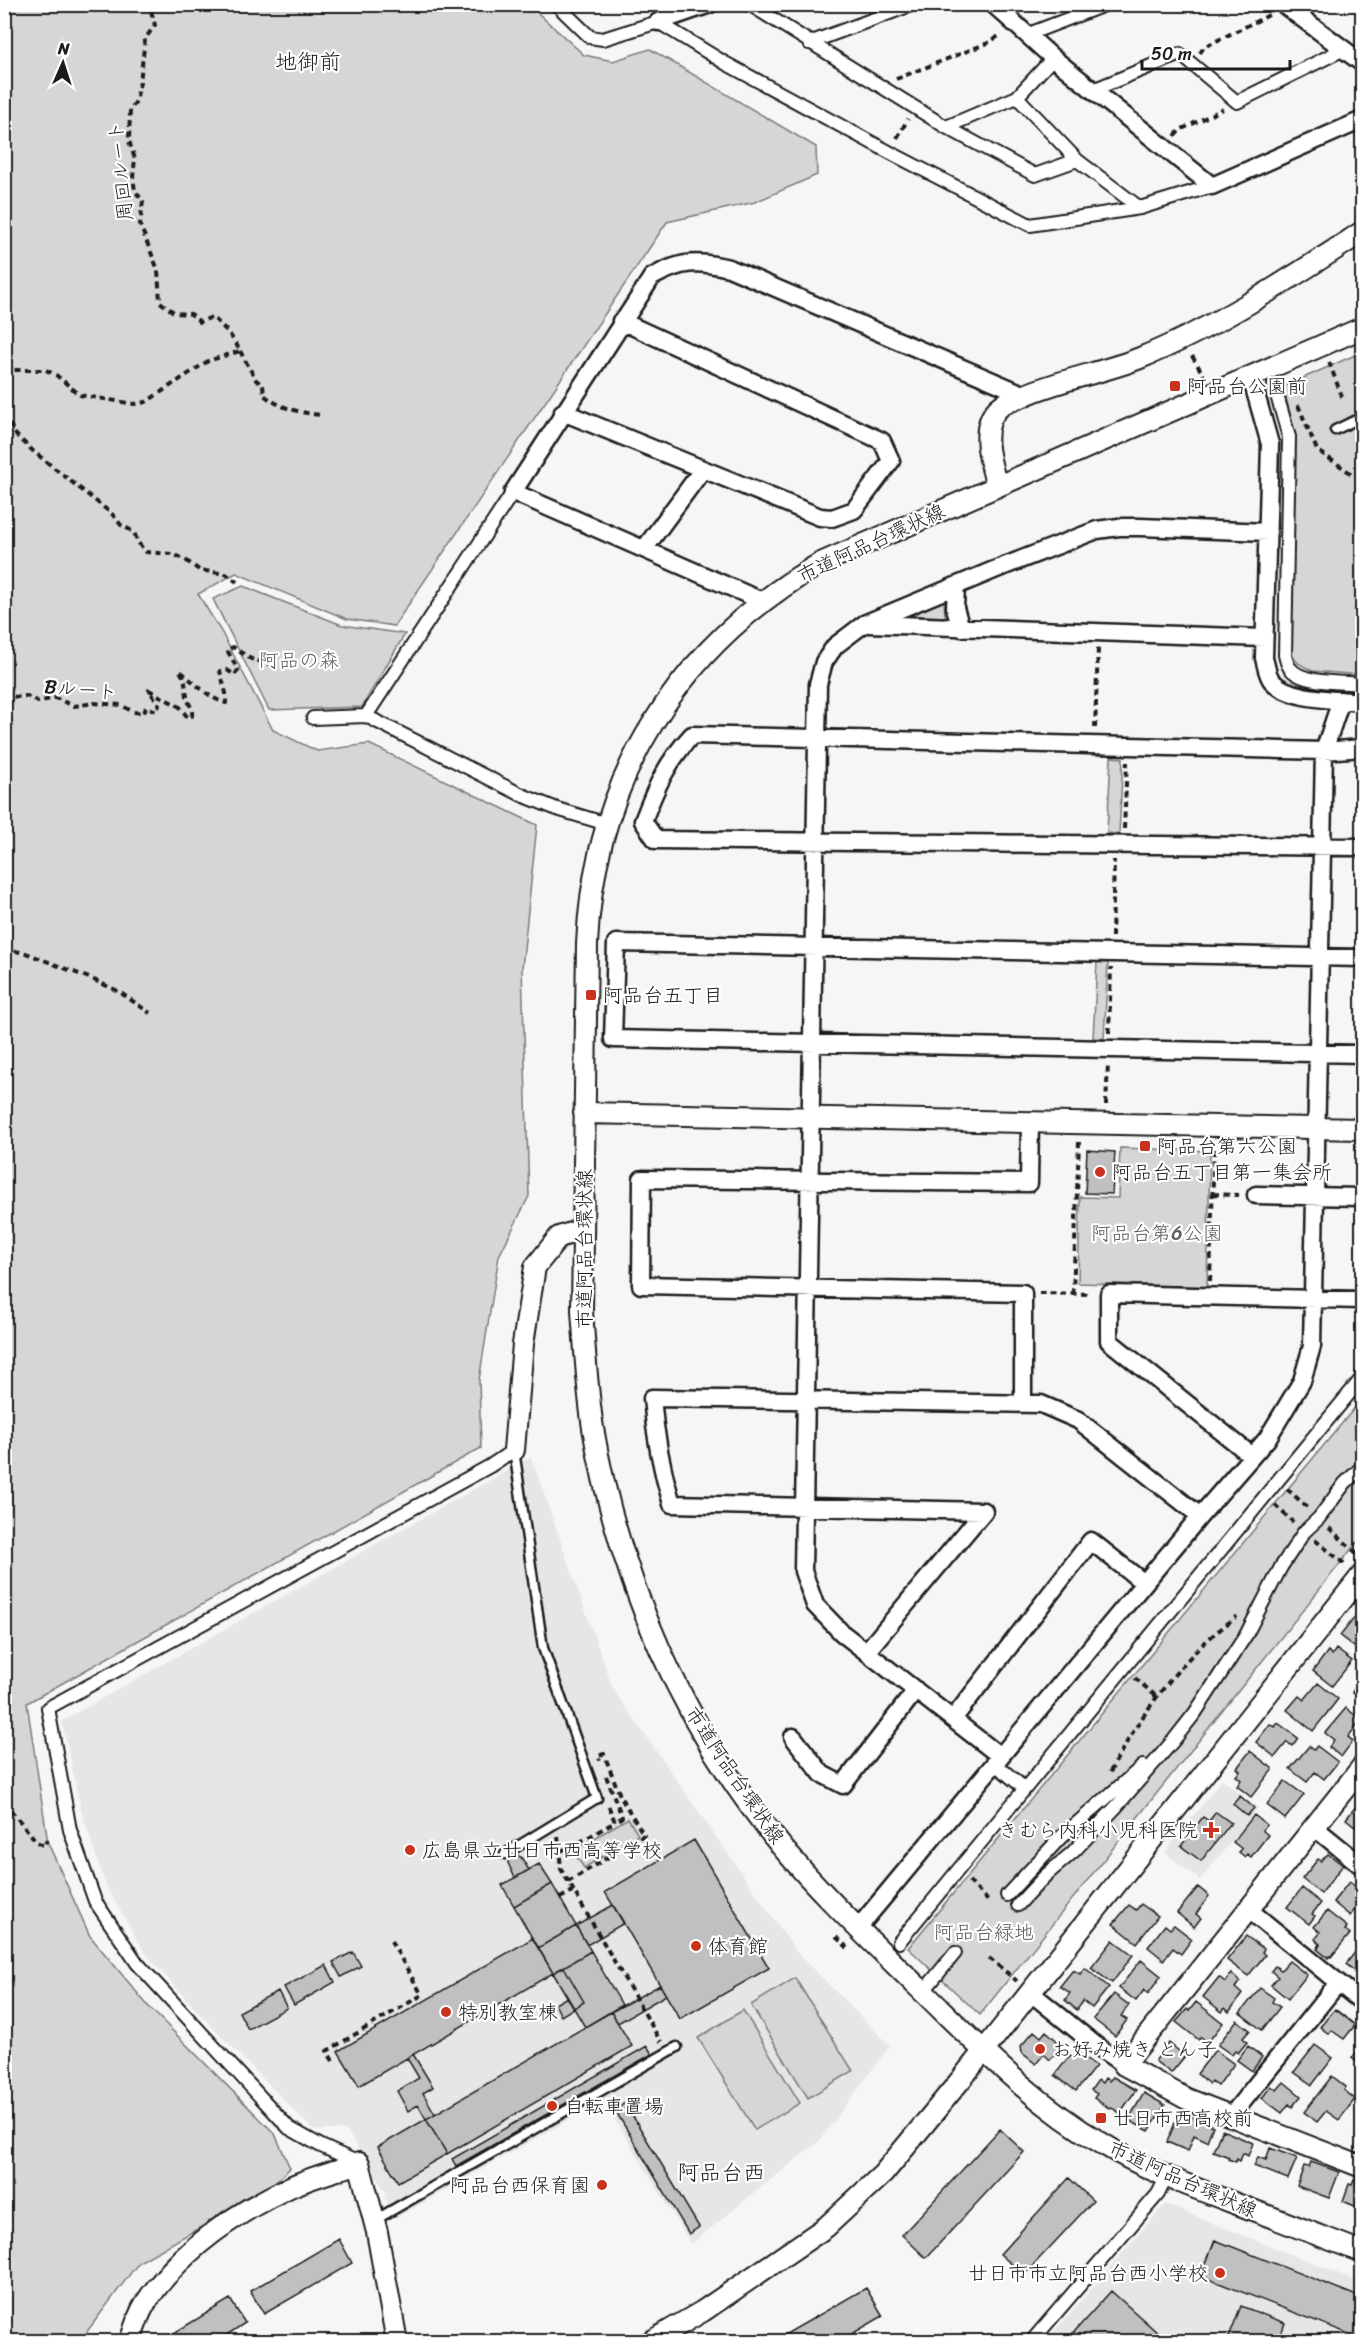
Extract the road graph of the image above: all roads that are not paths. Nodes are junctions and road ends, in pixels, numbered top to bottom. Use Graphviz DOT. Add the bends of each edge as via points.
graph roads {
  1 [pos="556,4"];
  2 [pos="710,4"];
  3 [pos="749,4"];
  4 [pos="914,4"];
  5 [pos="993,4"];
  6 [pos="1107,4"];
  7 [pos="1279,8"];
  8 [pos="658,22"];
  9 [pos="1021,30"];
  10 [pos="809,43"];
  11 [pos="1344,49"];
  12 [pos="1053,58"];
  13 [pos="1362,63"];
  14 [pos="1093,90"];
  15 [pos="1017,97"];
  16 [pos="1362,120"];
  17 [pos="946,127"];
  18 [pos="1077,160"];
  19 [pos="1212,186"];
  20 [pos="1140,208"];
  21 [pos="1362,232"];
  22 [pos="621,321"];
  23 [pos="1362,328"];
  24 [pos="1251,377"];
  25 [pos="1274,385"];
  26 [pos="1025,395"];
  27 [pos="563,412"];
  28 [pos="1362,417"];
  29 [pos="1335,430"];
  30 [pos="703,469"];
  31 [pos="997,486"];
  32 [pos="513,492"];
  33 [pos="1268,532"];
  34 [pos="645,548"];
  35 [pos="956,586"];
  36 [pos="762,601"];
  37 [pos="864,624"];
  38 [pos="961,628"];
  39 [pos="1264,638"];
  40 [pos="1362,684"];
  41 [pos="1341,700"];
  42 [pos="1362,702"];
  43 [pos="366,716"];
  44 [pos="313,718"];
  45 [pos="817,738"];
  46 [pos="1362,748"];
  47 [pos="1324,751"];
  48 [pos="607,824"];
  49 [pos="816,842"];
  50 [pos="1323,847"];
  51 [pos="1362,847"];
  52 [pos="814,947"];
  53 [pos="1320,957"];
  54 [pos="1362,958"];
  55 [pos="812,1043"];
  56 [pos="1318,1053"];
  57 [pos="1362,1054"];
  58 [pos="584,1113"];
  59 [pos="811,1117"];
  60 [pos="1030,1122"];
  61 [pos="1317,1128"];
  62 [pos="1362,1129"];
  63 [pos="810,1181"];
  64 [pos="1256,1195"];
  65 [pos="1316,1196"];
  66 [pos="1362,1197"];
  67 [pos="583,1229"];
  68 [pos="808,1289"];
  69 [pos="1313,1300"];
  70 [pos="1362,1300"];
  71 [pos="1362,1378"];
  72 [pos="806,1400"];
  73 [pos="1023,1403"];
  74 [pos="514,1450"];
  75 [pos="1252,1456"];
  76 [pos="1362,1467"];
  77 [pos="804,1507"];
  78 [pos="1200,1516"];
  79 [pos="1362,1575"];
  80 [pos="1144,1583"];
  81 [pos="867,1651"];
  82 [pos="916,1690"];
  83 [pos="953,1719"];
  84 [pos="793,1737"];
  85 [pos="1173,1741"];
  86 [pos="997,1760"];
  87 [pos="1362,1767"];
  88 [pos="1024,1788"];
  89 [pos="1314,1827"];
  90 [pos="505,1854"];
  91 [pos="1362,1866"];
  92 [pos="1007,1895"];
  93 [pos="1018,1905"];
  94 [pos="1248,1909"];
  95 [pos="858,1928"];
  96 [pos="899,1941"];
  97 [pos="955,1953"];
  98 [pos="1338,1983"];
  99 [pos="1024,1987"];
  100 [pos="923,1992"];
  101 [pos="1362,2002"];
  102 [pos="677,2047"];
  103 [pos="983,2051"];
  104 [pos="1124,2065"];
  105 [pos="1231,2116"];
  106 [pos="358,2163"];
  107 [pos="1362,2167"];
  108 [pos="1167,2176"];
  109 [pos="374,2221"];
  110 [pos="1362,2252"];
  111 [pos="130,2342"];
  112 [pos="397,2342"];
  113 [pos="650,2342"];
  114 [pos="1031,2342"];
  1 -- 8 [label="street" via="590,37 603,39"];
  2 -- 8 [label="street"];
  3 -- 10 [label="street"];
  4 -- 10 [label="street"];
  5 -- 9 [label="street"];
  6 -- 9 [label="street"];
  7 -- 11 [label="street"];
  8 -- 20 [label="street" via="725,63 1030,225"];
  9 -- 12 [label="street"];
  10 -- 17 [label="street"];
  11 -- 13 [label="street"];
  11 -- 14 [label="street" via="1237,102 1180,54"];
  12 -- 14 [label="street"];
  12 -- 15 [label="street"];
  14 -- 19 [label="street"];
  15 -- 17 [label="street"];
  15 -- 18 [label="street"];
  16 -- 19 [label="street"];
  17 -- 18 [label="street" via="1035,175"];
  18 -- 20 [label="street"];
  19 -- 20 [label="street"];
  21 -- 26 [label="street" via="1272,291 1183,339 1139,358"];
  22 -- 26 [label="street" via="652,277 687,262 708,262"];
  22 -- 27 [label="street"];
  22 -- 30 [label="street" via="882,441 891,461 854,510 832,518 820,517"];
  23 -- 24 [label="street, 市道阿品台環状線"];
  24 -- 31 [label="street, 市道阿品台環状線"];
  24 -- 33 [label="street" via="1270,444"];
  25 -- 40 [label="street" via="1289,437 1285,655 1297,675"];
  26 -- 31 [label="street" via="1002,405 990,419 987,440"];
  27 -- 30 [label="street"];
  27 -- 32 [label="street"];
  28 -- 29 [label="lane"];
  30 -- 34 [label="street"];
  31 -- 36 [label="street, 市道阿品台環状線" via="821,563"];
  32 -- 34 [label="street"];
  32 -- 43 [label="street"];
  33 -- 35 [label="street" via="1129,527 1097,530"];
  33 -- 39 [label="street"];
  34 -- 36 [label="street"];
  35 -- 37 [label="street"];
  35 -- 38 [label="street" via="955,608"];
  36 -- 48 [label="street, 市道阿品台環状線" via="710,648 666,702 631,763"];
  37 -- 38 [label="street"];
  37 -- 45 [label="street" via="835,646 824,662 818,684"];
  38 -- 39 [label="street"];
  39 -- 41 [label="street" via="1270,680 1284,690 1304,696"];
  41 -- 42 [label="street"];
  41 -- 47 [label="street"];
  43 -- 44 [label="street"];
  43 -- 48 [label="street" via="522,795"];
  45 -- 47 [label="street"];
  45 -- 49 [label="street"];
  45 -- 49 [label="street" via="692,735 657,784 643,821 656,840"];
  46 -- 47 [label="street"];
  47 -- 50 [label="street"];
  48 -- 58 [label="street, 市道阿品台環状線" via="594,872 588,920"];
  49 -- 50 [label="street"];
  49 -- 52 [label="street"];
  50 -- 51 [label="street"];
  50 -- 53 [label="street"];
  52 -- 53 [label="street"];
  52 -- 55 [label="street"];
  52 -- 55 [label="street" via="616,943 613,1039"];
  53 -- 54 [label="street"];
  53 -- 56 [label="street"];
  55 -- 56 [label="street"];
  55 -- 59 [label="street"];
  56 -- 57 [label="street"];
  56 -- 61 [label="street"];
  58 -- 59 [label="street"];
  58 -- 67 [label="street, 市道阿品台環状線"];
  59 -- 60 [label="street"];
  59 -- 63 [label="street"];
  60 -- 61 [label="street"];
  60 -- 63 [label="street" via="1029,1183"];
  61 -- 62 [label="street"];
  61 -- 65 [label="street"];
  63 -- 68 [label="street"];
  63 -- 68 [label="street" via="642,1179 641,1285"];
  64 -- 65 [label="street"];
  65 -- 66 [label="street"];
  65 -- 69 [label="street"];
  67 -- 74 [label="street" via="559,1237 535,1267 523,1344"];
  67 -- 95 [label="street, 市道阿品台環状線" via="582,1311 593,1426 604,1483 637,1594 659,1648 714,1751 781,1845"];
  68 -- 72 [label="street"];
  68 -- 73 [label="street" via="1023,1293"];
  69 -- 70 [label="street"];
  69 -- 75 [label="street" via="1312,1346 1302,1381 1267,1440"];
  69 -- 75 [label="street" via="1109,1294 1109,1341"];
  71 -- 88 [label="street"];
  72 -- 73 [label="street"];
  72 -- 77 [label="street"];
  72 -- 77 [label="street" via="652,1398 660,1465 672,1504"];
  73 -- 78 [label="street" via="1041,1404 1078,1420"];
  74 -- 90 [label="lane" via="543,1648 597,1798"];
  74 -- 106 [label="street" via="48,1708 74,1840 95,1901 137,1963 289,2128"];
  75 -- 78 [label="street"];
  76 -- 85 [label="street" via="1304,1532 1246,1635"];
  77 -- 81 [label="street" via="803,1571 815,1605 842,1633"];
  77 -- 81 [label="street" via="984,1511"];
  78 -- 80 [label="street"];
  79 -- 99 [label="street"];
  80 -- 83 [label="street" via="1091,1541"];
  80 -- 86 [label="street"];
  81 -- 82 [label="street"];
  82 -- 83 [label="street"];
  82 -- 84 [label="street" via="843,1785 822,1774"];
  83 -- 86 [label="street"];
  85 -- 92 [label="street" via="1061,1837"];
  85 -- 93 [label="street" via="1116,1807"];
  86 -- 88 [label="street"];
  86 -- 95 [label="street"];
  87 -- 89 [label="street"];
  88 -- 96 [label="street"];
  89 -- 91 [label="street"];
  89 -- 94 [label="street"];
  94 -- 98 [label="street"];
  94 -- 104 [label="street"];
  95 -- 100 [label="street, 市道阿品台環状線"];
  97 -- 100 [label="street"];
  98 -- 101 [label="street"];
  98 -- 105 [label="street"];
  99 -- 103 [label="street"];
  99 -- 104 [label="street"];
  100 -- 103 [label="street, 市道阿品台環状線"];
  102 -- 109 [label="lane"];
  103 -- 108 [label="street, 市道阿品台環状線" via="1063,2119"];
  103 -- 113 [label="street" via="883,2174 826,2227 703,2311"];
  104 -- 105 [label="street" via="1167,2089"];
  105 -- 107 [label="street"];
  106 -- 109 [label="street"];
  106 -- 111 [label="street" via="290,2187 224,2223 166,2275 144,2305"];
  108 -- 110 [label="street, 市道阿品台環状線"];
  108 -- 114 [label="street" via="1158,2194"];
  109 -- 112 [label="street"];
}
